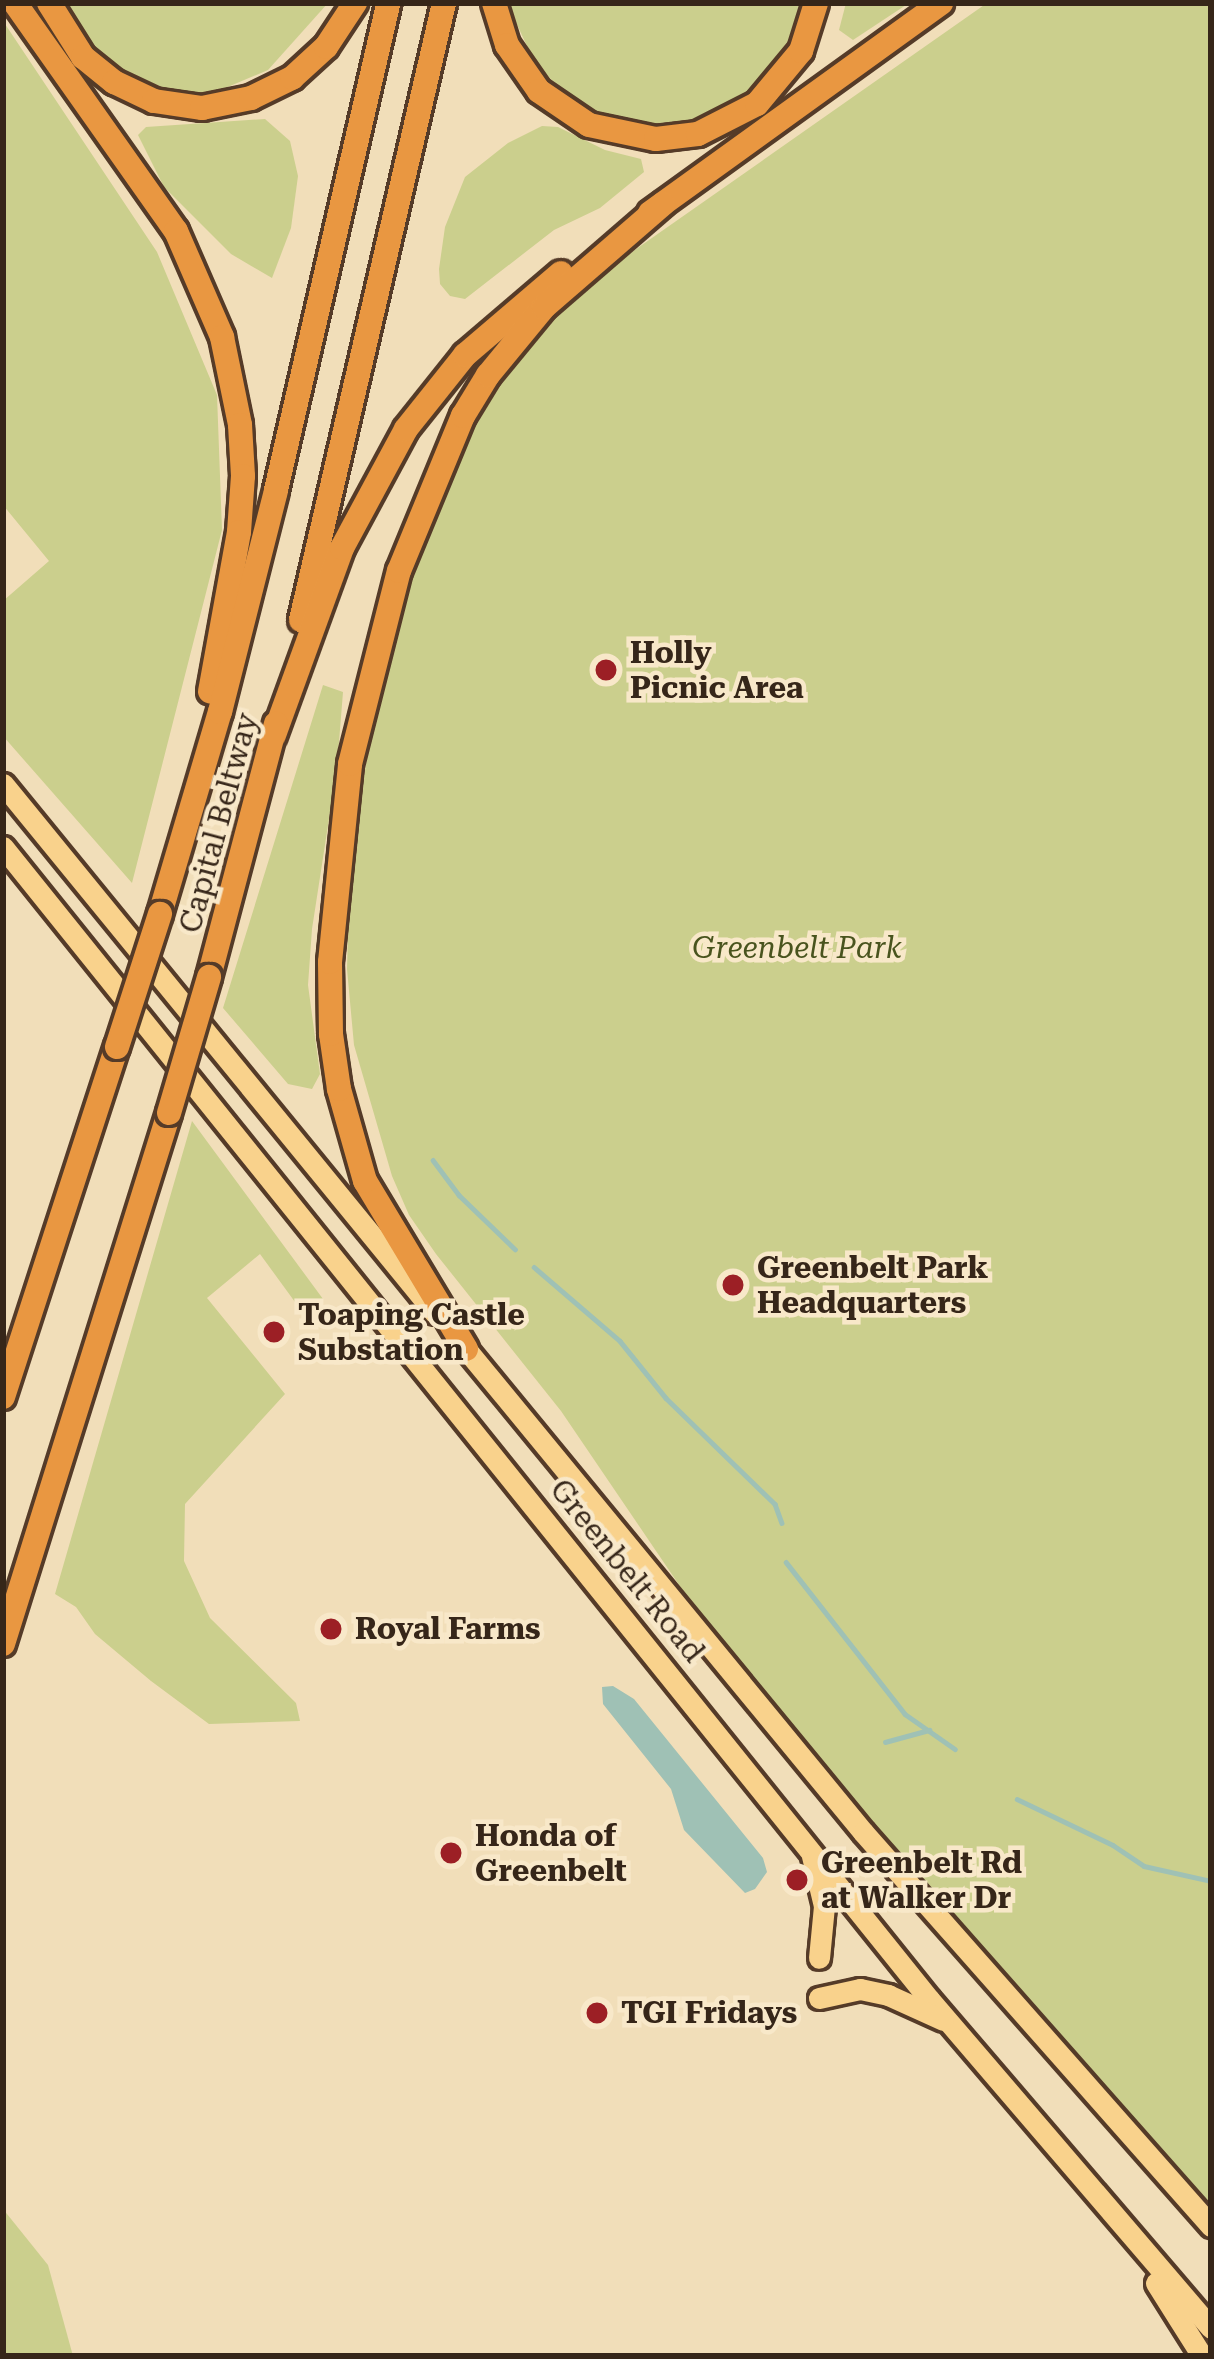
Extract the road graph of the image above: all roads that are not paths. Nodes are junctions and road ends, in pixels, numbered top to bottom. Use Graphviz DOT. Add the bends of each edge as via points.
graph roads {
  1 [pos="15,3"];
  2 [pos="49,3"];
  3 [pos="355,3"];
  4 [pos="388,3"];
  5 [pos="444,3"];
  6 [pos="494,3"];
  7 [pos="816,3"];
  8 [pos="941,3"];
  9 [pos="663,204"];
  10 [pos="274,735"];
  11 [pos="3,784"];
  12 [pos="184,835"];
  13 [pos="3,847"];
  14 [pos="466,1349"];
  15 [pos="3,1397"];
  16 [pos="3,1645"];
  17 [pos="810,1850"];
  18 [pos="819,1958"];
  19 [pos="819,1998"];
  20 [pos="950,2023"];
  21 [pos="1117,2222"];
  22 [pos="1211,2226"];
  23 [pos="1211,2328"];
  24 [pos="1202,2356"];
  1 -- 12 [label="highway" via="176,231 209,299 233,386 243,476 239,532"];
  2 -- 3 [label="highway" via="70,41 113,82 154,101 202,108 251,98 292,78 326,47"];
  4 -- 12 [label="highway, Capital Beltway" via="270,512"];
  5 -- 10 [label="highway, Capital Beltway"];
  6 -- 7 [label="highway" via="507,45 539,91 589,125 656,139 719,127 757,104 801,51"];
  8 -- 9 [label="highway"];
  9 -- 10 [label="highway" via="497,323 406,429 342,548"];
  9 -- 14 [label="highway" via="544,308 463,416 399,571 350,764 330,962 339,1089 365,1181"];
  10 -- 16 [label="highway, Capital Beltway, bridge" via="170,1113"];
  11 -- 14 [label="main road, Greenbelt Road"];
  12 -- 15 [label="highway, Capital Beltway, bridge"];
  13 -- 17 [label="main road, Greenbelt Road"];
  14 -- 22 [label="main road, Greenbelt Road" via="863,1832"];
  17 -- 18 [label="main road" via="824,1906"];
  17 -- 20 [label="main road, Greenbelt Road"];
  19 -- 20 [label="main road" via="860,1989"];
  20 -- 21 [label="main road, Greenbelt Road"];
  21 -- 23 [label="main road, Greenbelt Road"];
  21 -- 24 [label="main road"];
}
